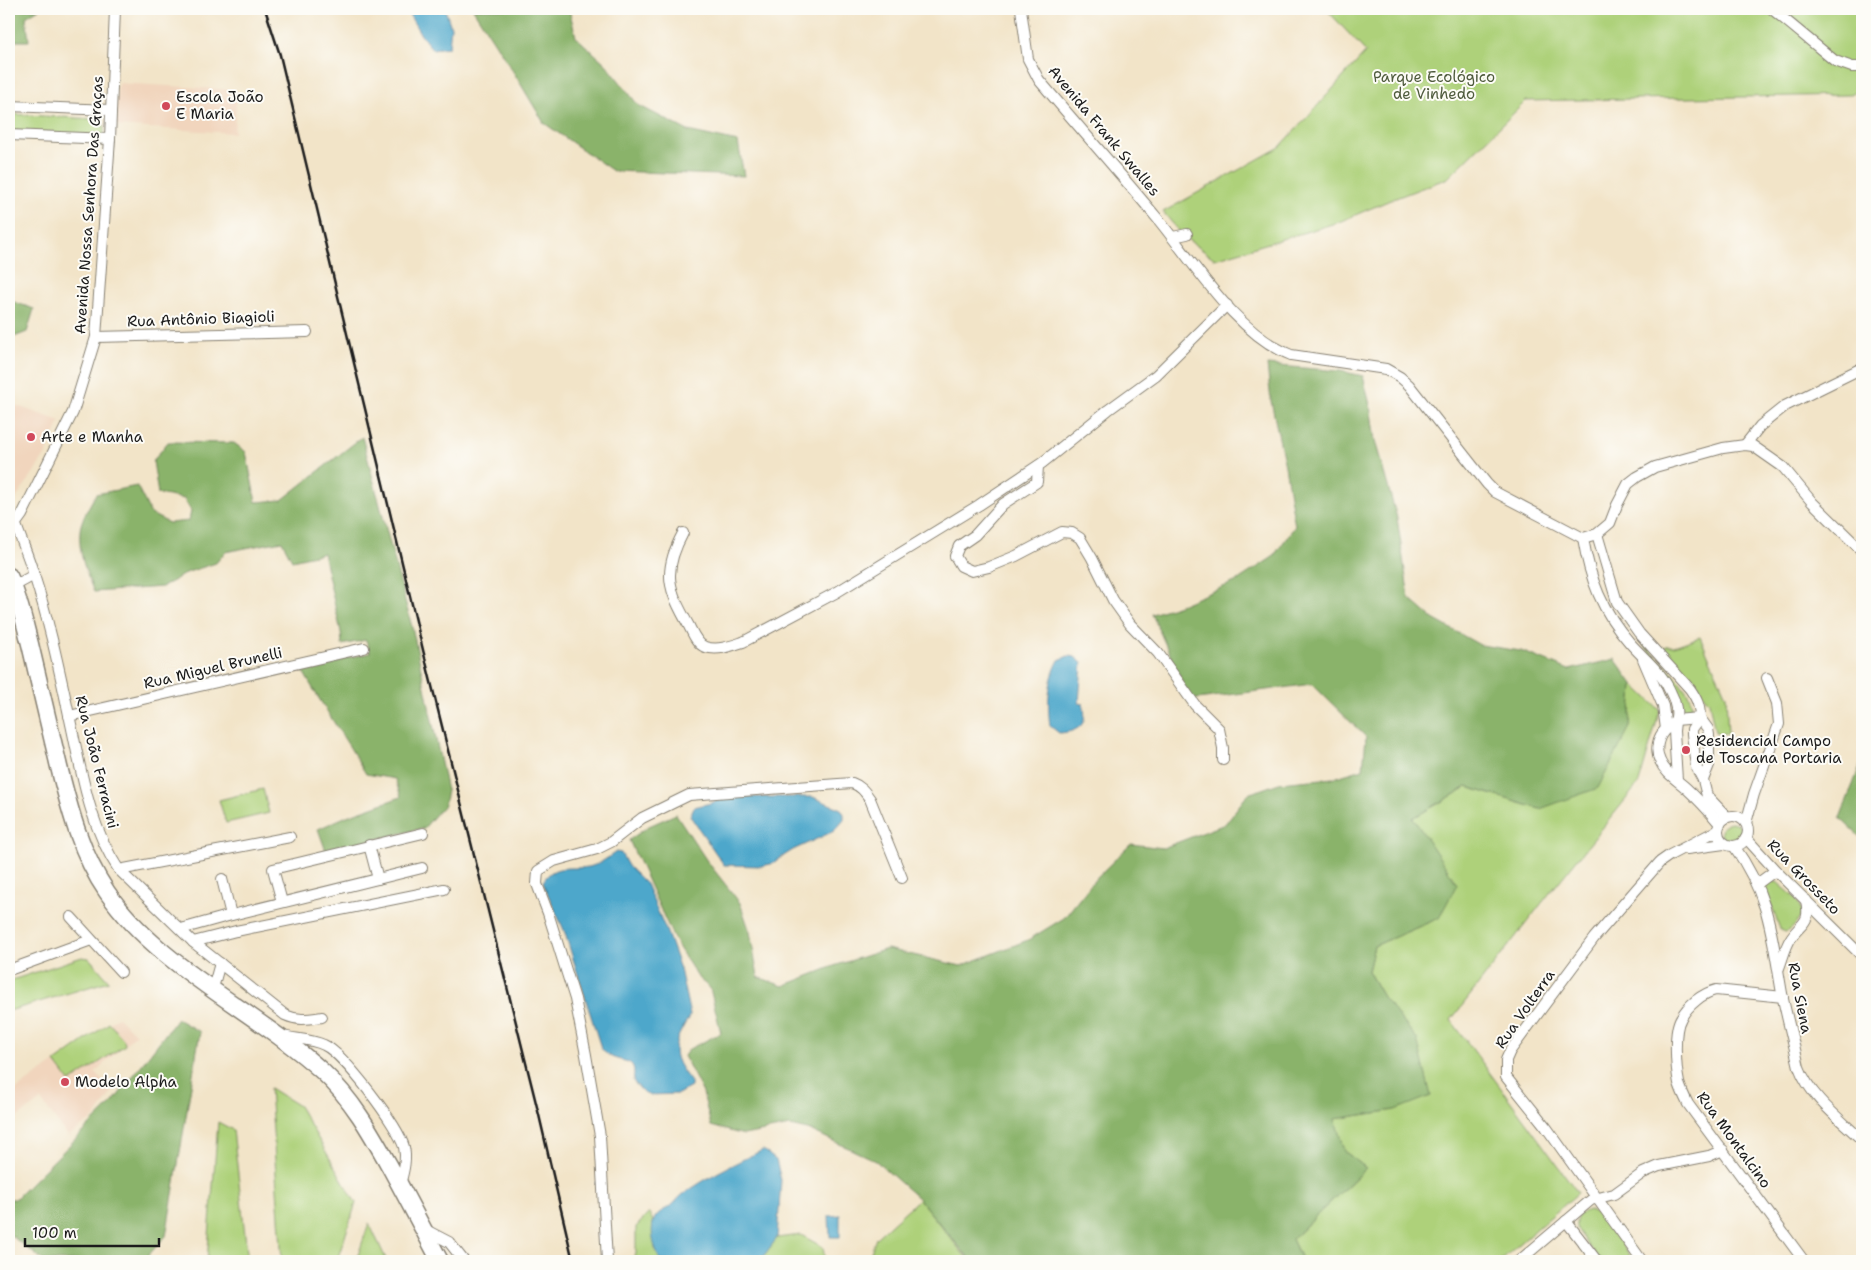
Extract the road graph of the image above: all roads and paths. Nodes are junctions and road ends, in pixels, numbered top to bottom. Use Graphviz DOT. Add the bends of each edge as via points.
graph roads {
  1 [pos="115,9"];
  2 [pos="1021,9"];
  3 [pos="1772,9"];
  4 [pos="1862,67"];
  5 [pos="9,106"];
  6 [pos="110,110"];
  7 [pos="9,135"];
  8 [pos="110,139"];
  9 [pos="1187,234"];
  10 [pos="1173,237"];
  11 [pos="1226,305"];
  12 [pos="307,332"];
  13 [pos="96,337"];
  14 [pos="1862,368"];
  15 [pos="1745,445"];
  16 [pos="1038,466"];
  17 [pos="12,529"];
  18 [pos="683,533"];
  19 [pos="1597,534"];
  20 [pos="1583,538"];
  21 [pos="1862,551"];
  22 [pos="34,575"];
  23 [pos="11,581"];
  24 [pos="1617,602"];
  25 [pos="1603,606"];
  26 [pos="1639,633"];
  27 [pos="1629,642"];
  28 [pos="364,648"];
  29 [pos="1638,652"];
  30 [pos="1767,678"];
  31 [pos="69,716"];
  32 [pos="1700,718"];
  33 [pos="1675,721"];
  34 [pos="1666,729"];
  35 [pos="1222,760"];
  36 [pos="1677,780"];
  37 [pos="1703,780"];
  38 [pos="1754,794"];
  39 [pos="1725,822"];
  40 [pos="1746,823"];
  41 [pos="423,832"];
  42 [pos="290,837"];
  43 [pos="1746,838"];
  44 [pos="369,845"];
  45 [pos="1729,845"];
  46 [pos="1678,850"];
  47 [pos="422,868"];
  48 [pos="119,870"];
  49 [pos="1777,872"];
  50 [pos="902,878"];
  51 [pos="222,879"];
  52 [pos="378,879"];
  53 [pos="1757,884"];
  54 [pos="444,889"];
  55 [pos="1806,900"];
  56 [pos="282,902"];
  57 [pos="231,915"];
  58 [pos="71,917"];
  59 [pos="1805,924"];
  60 [pos="1831,926"];
  61 [pos="1771,929"];
  62 [pos="181,930"];
  63 [pos="1792,936"];
  64 [pos="91,940"];
  65 [pos="193,942"];
  66 [pos="1862,956"];
  67 [pos="220,963"];
  68 [pos="1779,968"];
  69 [pos="9,970"];
  70 [pos="121,972"];
  71 [pos="213,988"];
  72 [pos="1783,997"];
  73 [pos="322,1017"];
  74 [pos="279,1036"];
  75 [pos="1862,1140"];
  76 [pos="1723,1150"];
  77 [pos="400,1185"];
  78 [pos="1598,1198"];
  79 [pos="1566,1221"];
  80 [pos="423,1228"];
  81 [pos="440,1261"];
  82 [pos="464,1261"];
  83 [pos="607,1261"];
  84 [pos="1519,1261"];
  85 [pos="1597,1261"];
  86 [pos="1642,1261"];
  87 [pos="1804,1261"];
  1 -- 6 [label="street, Avenida Nossa Senhora Das Graças"];
  2 -- 10 [label="street, Avenida Frank Swalles" via="1028,59 1039,80"];
  3 -- 4 [label="street" via="1835,61 1852,68"];
  5 -- 6 [label="street"];
  6 -- 8 [label="street, Avenida Nossa Senhora Das Graças"];
  7 -- 8 [label="street"];
  8 -- 13 [label="street, Avenida Nossa Senhora Das Graças"];
  9 -- 10 [label="street"];
  10 -- 11 [label="street, Avenida Frank Swalles"];
  11 -- 16 [label="street" via="1156,375"];
  11 -- 20 [label="street, Avenida Frank Swalles" via="1256,335 1277,350 1291,355 1380,368 1400,377 1495,492"];
  12 -- 13 [label="street, Rua Antônio Biagioli"];
  13 -- 17 [label="street, Avenida Nossa Senhora Das Graças" via="74,412"];
  14 -- 15 [label="street" via="1785,406 1760,426"];
  15 -- 19 [label="street" via="1655,467 1637,477 1628,484 1610,523"];
  15 -- 21 [label="street" via="1760,450 1783,467 1812,502"];
  16 -- 18 [label="street" via="837,592 743,642 727,647 713,648 698,642 671,588 671,560"];
  16 -- 35 [label="street" via="1037,482 1003,504 975,535 959,546 955,556 961,566 972,571 989,567 1062,532 1080,538 1113,600 1130,624 1158,653 1195,705 1219,729 1224,748"];
  17 -- 22 [label="street, Rua João Ferracini"];
  19 -- 20 [label="street"];
  19 -- 24 [label="street"];
  20 -- 25 [label="street" via="1590,571"];
  22 -- 23 [label="street"];
  22 -- 31 [label="street, Rua João Ferracini"];
  23 -- 71 [label="main road" via="26,629 71,814 91,865 130,921"];
  24 -- 25 [label="street"];
  24 -- 26 [label="street"];
  25 -- 27 [label="street"];
  26 -- 27 [label="street"];
  26 -- 32 [label="street" via="1690,688 1700,707"];
  27 -- 29 [label="street"];
  28 -- 31 [label="street, Rua Miguel Brunelli"];
  29 -- 33 [label="street" via="1656,668 1666,683 1675,702"];
  29 -- 34 [label="street" via="1664,706"];
  30 -- 38 [label="street" via="1777,703 1779,724"];
  31 -- 48 [label="street, Rua João Ferracini" via="93,816 104,846"];
  32 -- 33 [label="street"];
  32 -- 37 [label="street" via="1708,729 1710,750"];
  32 -- 37 [label="street" via="1692,734 1696,767"];
  33 -- 34 [label="street"];
  33 -- 36 [label="street"];
  34 -- 36 [label="street" via="1658,745 1659,760 1664,770"];
  36 -- 39 [label="street"];
  37 -- 39 [label="street" via="1707,796"];
  38 -- 39 [label="street"];
  38 -- 40 [label="street"];
  39 -- 40 [label="street"];
  39 -- 45 [label="street" via="1718,836"];
  39 -- 46 [label="street, Rua Volterra"];
  40 -- 43 [label="street"];
  41 -- 44 [label="street"];
  42 -- 48 [label="street"];
  43 -- 45 [label="street" via="1743,842"];
  43 -- 49 [label="street, Rua Grosseto"];
  44 -- 52 [label="street"];
  44 -- 56 [label="street" via="273,869"];
  45 -- 46 [label="street, Rua Volterra"];
  45 -- 53 [label="street, Rua Siena"];
  46 -- 78 [label="street, Rua Volterra" via="1660,862 1594,938 1506,1060 1506,1077"];
  47 -- 52 [label="street"];
  48 -- 62 [label="street, Rua João Ferracini"];
  49 -- 53 [label="street"];
  49 -- 55 [label="street, Rua Grosseto"];
  50 -- 83 [label="street" via="870,799 852,784 689,795 642,818 611,842 554,861 538,871 537,884 575,999 586,1055 600,1136"];
  51 -- 57 [label="street"];
  52 -- 56 [label="street"];
  53 -- 61 [label="street, Rua Siena"];
  54 -- 65 [label="street"];
  55 -- 59 [label="street"];
  55 -- 60 [label="street, Rua Grosseto"];
  56 -- 57 [label="street"];
  57 -- 62 [label="street"];
  58 -- 64 [label="street"];
  59 -- 60 [label="street" via="1815,921"];
  59 -- 63 [label="street"];
  60 -- 66 [label="street, Rua Grosseto"];
  61 -- 63 [label="street" via="1784,937"];
  61 -- 68 [label="street, Rua Siena"];
  62 -- 65 [label="street, Rua João Ferracini"];
  63 -- 68 [label="street"];
  64 -- 69 [label="street"];
  64 -- 70 [label="street"];
  65 -- 67 [label="street, Rua João Ferracini"];
  67 -- 71 [label="street"];
  67 -- 73 [label="street, Rua João Ferracini" via="285,1015 300,1020"];
  68 -- 72 [label="street, Rua Siena"];
  71 -- 74 [label="main road"];
  72 -- 75 [label="street, Rua Siena" via="1802,1077"];
  72 -- 76 [label="street, Rua Montalcino" via="1716,990 1707,992 1681,1018 1676,1062 1679,1083 1688,1104"];
  74 -- 77 [label="main road" via="322,1072 355,1107"];
  74 -- 77 [label="street" via="325,1046 334,1052 381,1106 404,1147 405,1164"];
  76 -- 78 [label="street" via="1659,1166 1643,1173 1614,1194"];
  76 -- 87 [label="street, Rua Montalcino"];
  77 -- 80 [label="main road"];
  78 -- 79 [label="street"];
  78 -- 86 [label="street, Rua Volterra"];
  79 -- 84 [label="street"];
  79 -- 85 [label="street"];
  80 -- 81 [label="main road"];
  80 -- 82 [label="street" via="450,1242"];
}
